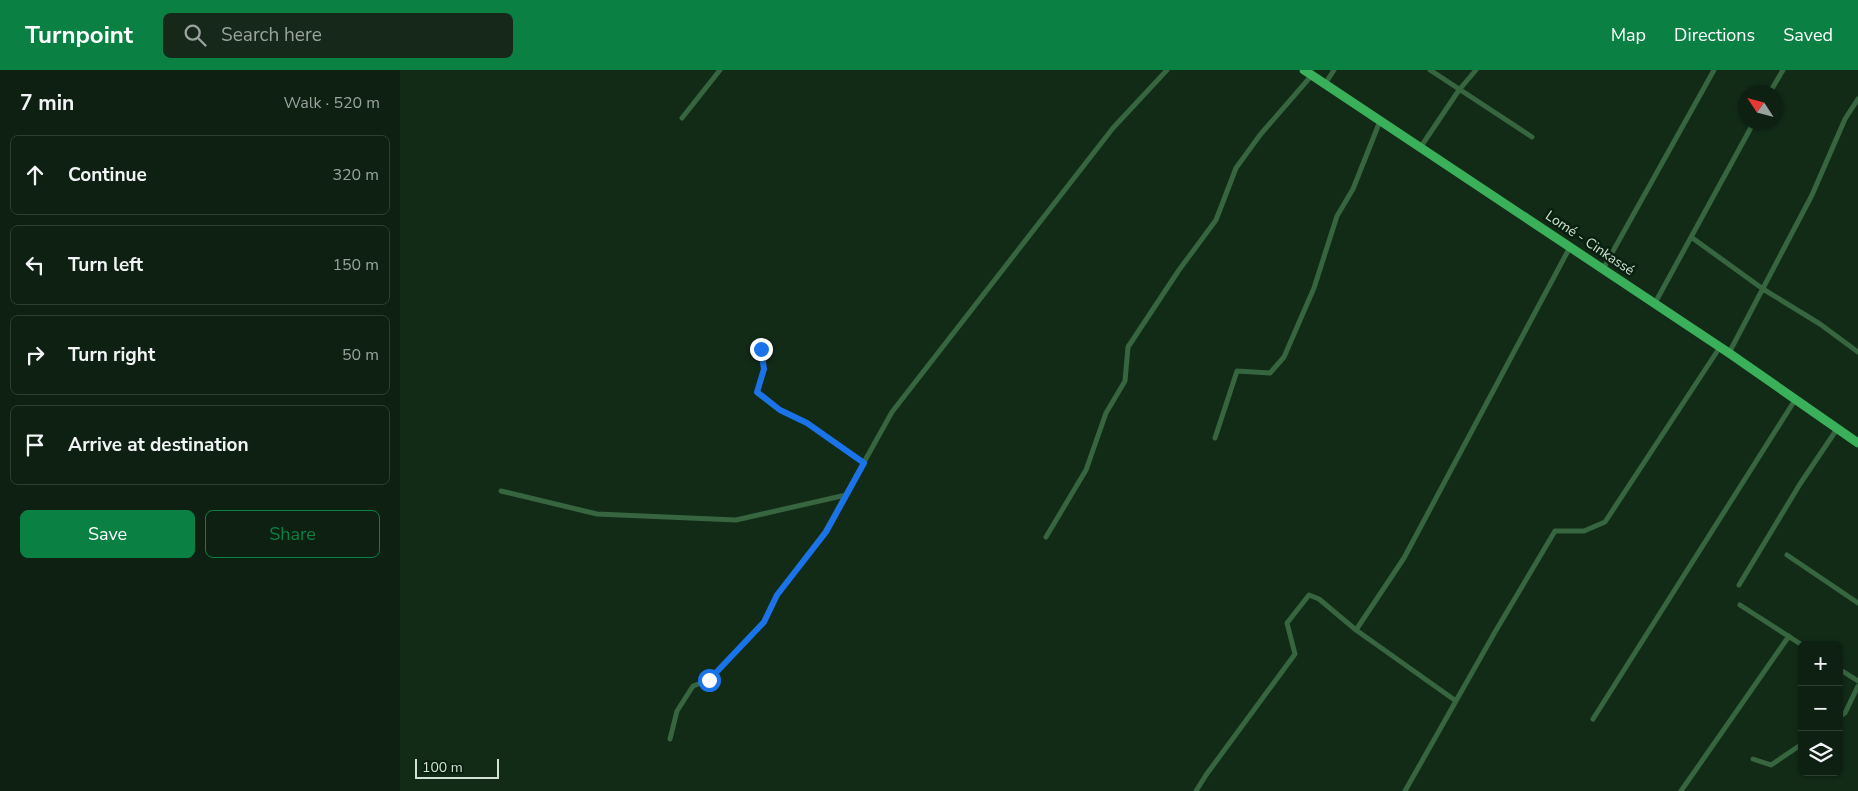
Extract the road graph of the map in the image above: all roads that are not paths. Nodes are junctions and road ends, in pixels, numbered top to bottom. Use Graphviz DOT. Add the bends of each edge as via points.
graph roads {
  1 [pos="720,70"];
  2 [pos="1167,70"];
  3 [pos="1334,70"];
  4 [pos="1430,70"];
  5 [pos="1476,70"];
  6 [pos="1714,70"];
  7 [pos="1783,70"];
  8 [pos="1308,73"];
  9 [pos="1325,84"];
  10 [pos="1774,85"];
  11 [pos="1458,90"];
  12 [pos="1858,100"];
  13 [pos="682,118"];
  14 [pos="1380,121"];
  15 [pos="1750,130"];
  16 [pos="1532,137"];
  17 [pos="1420,148"];
  18 [pos="1691,237"];
  19 [pos="1570,247"];
  20 [pos="1604,269"];
  21 [pos="1763,289"];
  22 [pos="1655,303"];
  23 [pos="1720,347"];
  24 [pos="761,349"];
  25 [pos="1858,352"];
  26 [pos="1729,353"];
  27 [pos="1794,400"];
  28 [pos="1838,429"];
  29 [pos="1215,438"];
  30 [pos="1858,443"];
  31 [pos="864,463"];
  32 [pos="501,491"];
  33 [pos="846,494"];
  34 [pos="1046,537"];
  35 [pos="1787,555"];
  36 [pos="1738,585"];
  37 [pos="1858,603"];
  38 [pos="1740,605"];
  39 [pos="1356,630"];
  40 [pos="1789,636"];
  41 [pos="1798,642"];
  42 [pos="1843,672"];
  43 [pos="1858,681"];
  44 [pos="1858,686"];
  45 [pos="1456,701"];
  46 [pos="1843,714"];
  47 [pos="1593,719"];
  48 [pos="670,739"];
  49 [pos="1798,747"];
  50 [pos="1753,759"];
  51 [pos="1196,791"];
  52 [pos="1405,791"];
  53 [pos="1681,791"];
  1 -- 13 [label="street"];
  2 -- 31 [label="street" via="1113,128 892,412"];
  3 -- 9 [label="street"];
  4 -- 11 [label="street"];
  5 -- 11 [label="street"];
  6 -- 20 [label="street"];
  7 -- 10 [label="street"];
  8 -- 9 [label="highway, Lomé - Cinkassé"];
  8 -- 34 [label="street" via="1236,168 1216,220 1128,347 1125,381 1106,413 1086,470"];
  9 -- 14 [label="highway, Lomé - Cinkassé"];
  11 -- 16 [label="street"];
  11 -- 17 [label="street"];
  12 -- 21 [label="street" via="1845,119 1812,195"];
  14 -- 17 [label="highway, Lomé - Cinkassé"];
  14 -- 29 [label="street" via="1353,189 1337,216 1314,288 1284,357 1270,373 1237,371"];
  15 -- 18 [label="street"];
  17 -- 19 [label="highway, Lomé - Cinkassé"];
  18 -- 21 [label="street"];
  18 -- 22 [label="street"];
  19 -- 20 [label="highway, Lomé - Cinkassé"];
  19 -- 39 [label="street" via="1404,558"];
  20 -- 22 [label="highway, Lomé - Cinkassé"];
  21 -- 25 [label="street"];
  21 -- 26 [label="street"];
  22 -- 23 [label="highway, Lomé - Cinkassé"];
  23 -- 26 [label="highway, Lomé - Cinkassé"];
  23 -- 45 [label="street" via="1605,522 1584,531 1555,531"];
  24 -- 31 [label="street" via="764,369 757,392"];
  26 -- 27 [label="highway, Lomé - Cinkassé"];
  27 -- 28 [label="highway, Lomé - Cinkassé"];
  27 -- 47 [label="street"];
  28 -- 30 [label="highway, Lomé - Cinkassé"];
  28 -- 36 [label="street"];
  31 -- 33 [label="street"];
  32 -- 33 [label="street" via="598,514 736,520"];
  33 -- 48 [label="street" via="826,532 777,595 764,622 709,680 693,686 677,711"];
  35 -- 37 [label="street"];
  38 -- 40 [label="street"];
  39 -- 45 [label="street"];
  39 -- 51 [label="street" via="1319,598 1309,595 1287,623 1295,654"];
  40 -- 41 [label="street"];
  40 -- 53 [label="street"];
  42 -- 43 [label="street"];
  44 -- 46 [label="street"];
  45 -- 52 [label="street"];
  49 -- 50 [label="street" via="1771,765"];
}
